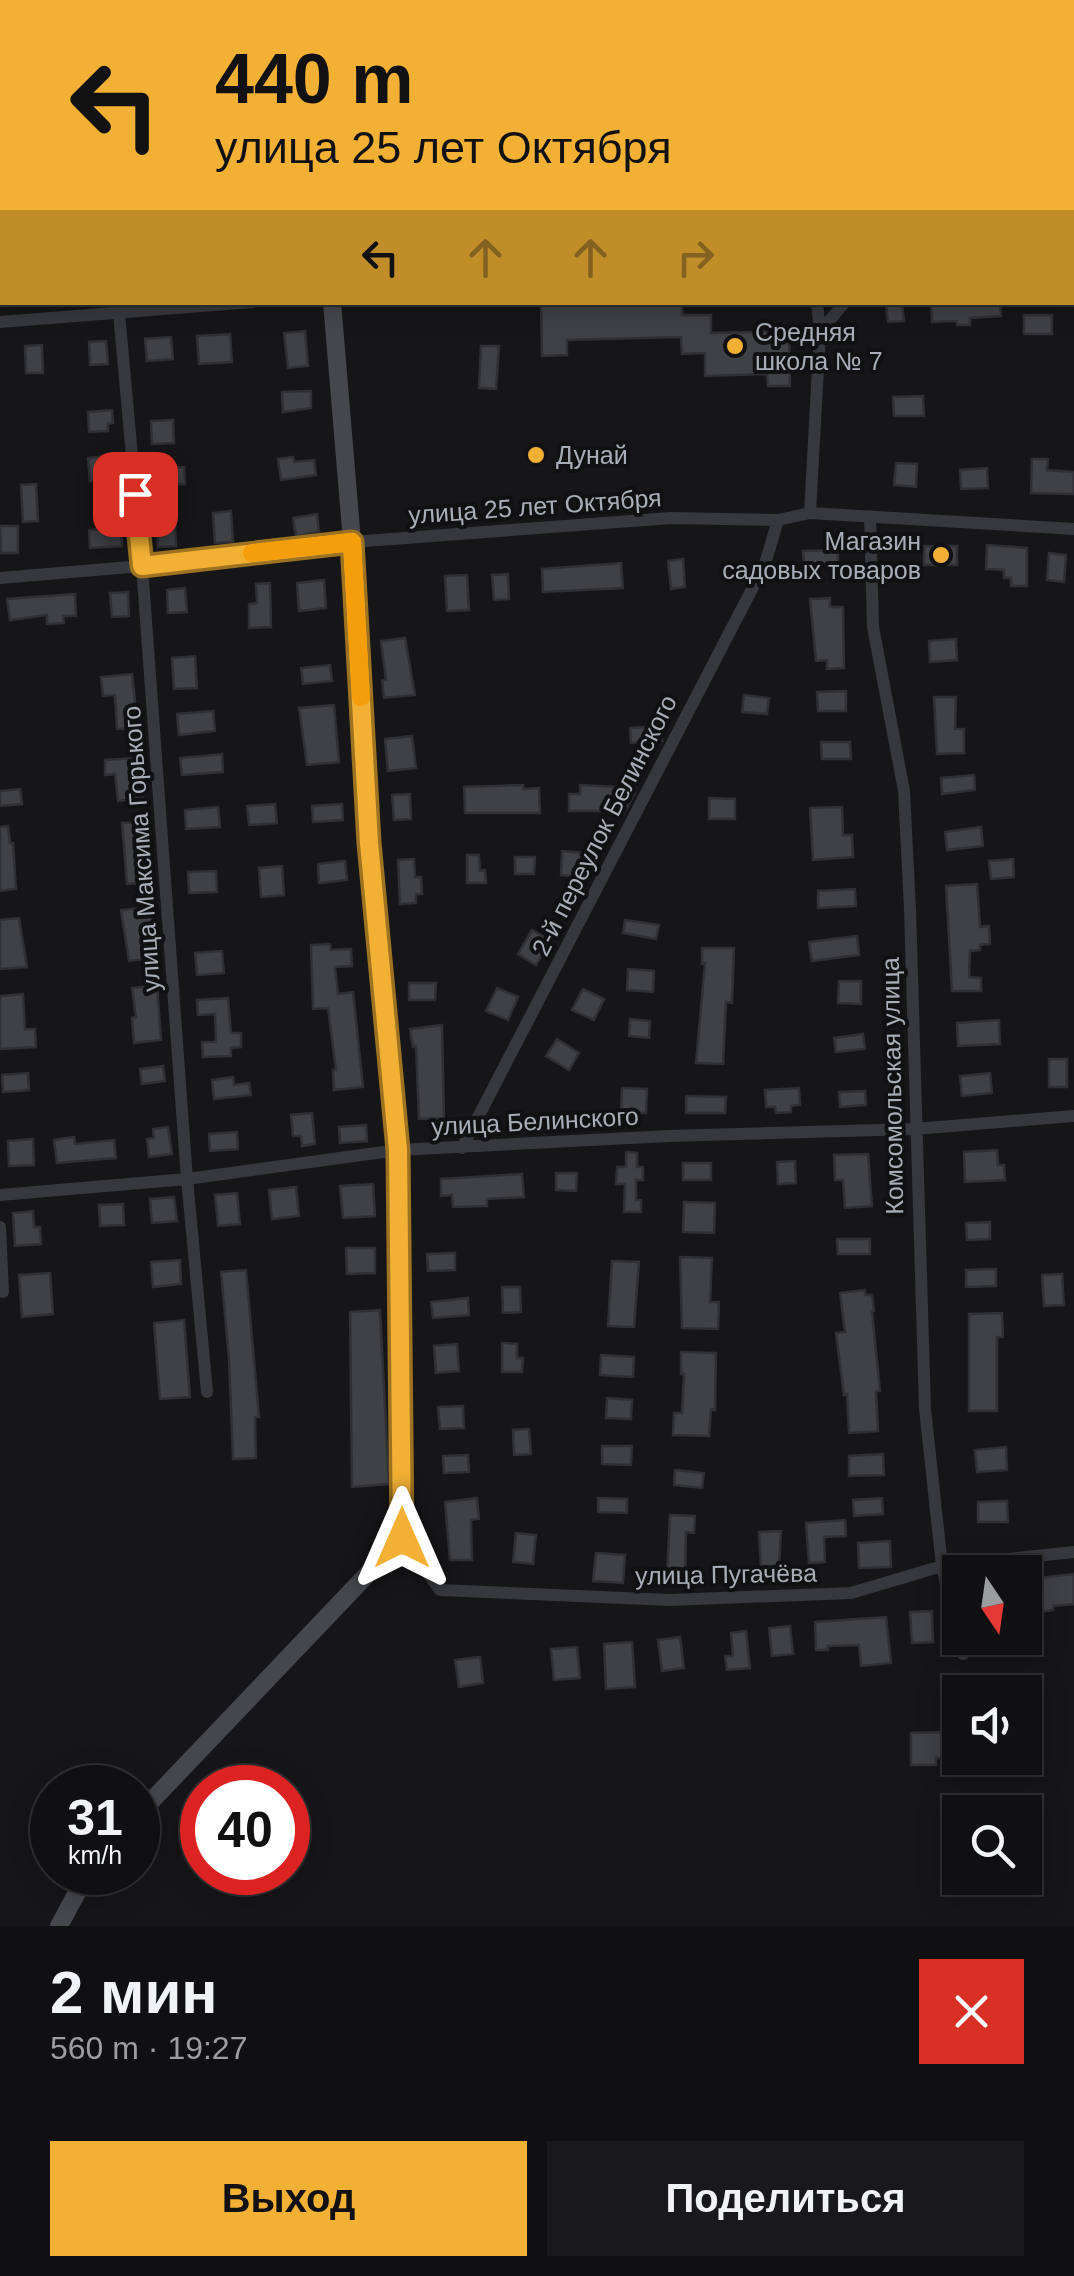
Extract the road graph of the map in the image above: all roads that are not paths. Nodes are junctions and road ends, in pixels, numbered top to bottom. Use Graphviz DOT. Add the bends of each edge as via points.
graph roads {
  1 [pos="185,305"];
  2 [pos="332,305"];
  3 [pos="817,305"];
  4 [pos="842,305"];
  5 [pos="118,308"];
  6 [pos="0,322"];
  7 [pos="820,332"];
  8 [pos="810,514"];
  9 [pos="870,516"];
  10 [pos="778,520"];
  11 [pos="1074,529"];
  12 [pos="352,542"];
  13 [pos="142,566"];
  14 [pos="0,578"];
  15 [pos="1074,1116"];
  16 [pos="914,1129"];
  17 [pos="462,1148"];
  18 [pos="398,1150"];
  19 [pos="188,1179"];
  20 [pos="0,1195"];
  21 [pos="0,1227"];
  22 [pos="3,1292"];
  23 [pos="206,1392"];
  24 [pos="402,1538"];
  25 [pos="1074,1552"];
  26 [pos="1042,1555"];
  27 [pos="942,1566"];
  28 [pos="160,1792"];
  29 [pos="76,1895"];
  30 [pos="60,1926"];
  1 -- 5 [label="street"];
  2 -- 12 [label="street"];
  3 -- 7 [label="street"];
  4 -- 7 [label="street"];
  5 -- 6 [label="street"];
  5 -- 13 [label="street, улица Максима Горького"];
  7 -- 8 [label="street"];
  8 -- 9 [label="street, улица 25 лет Октября"];
  8 -- 10 [label="street, улица 25 лет Октября"];
  9 -- 11 [label="street, улица 25 лет Октября"];
  9 -- 16 [label="street, Комсомольская улица" via="873,627 904,791"];
  10 -- 12 [label="street, улица 25 лет Октября" via="671,518"];
  10 -- 17 [label="street, 2-й переулок Белинского" via="766,564"];
  12 -- 13 [label="street, улица 25 лет Октября"];
  12 -- 18 [label="street" via="369,843"];
  13 -- 14 [label="street, улица 25 лет Октября"];
  13 -- 19 [label="street, улица Максима Горького"];
  15 -- 16 [label="street, улица Белинского"];
  16 -- 17 [label="street, улица Белинского"];
  16 -- 27 [label="street, Комсомольская улица" via="925,1409"];
  17 -- 18 [label="street, улица Белинского"];
  18 -- 19 [label="street, улица Белинского"];
  18 -- 24 [label="street"];
  19 -- 20 [label="street, улица Белинского"];
  19 -- 23 [label="street, улица Максима Горького"];
  21 -- 22 [label="street"];
  24 -- 27 [label="street, улица Пугачёва" via="440,1590 670,1600 851,1593"];
  24 -- 28 [label="street"];
  25 -- 26 [label="street, улица Пугачёва"];
  29 -- 30 [label="street"];
}
